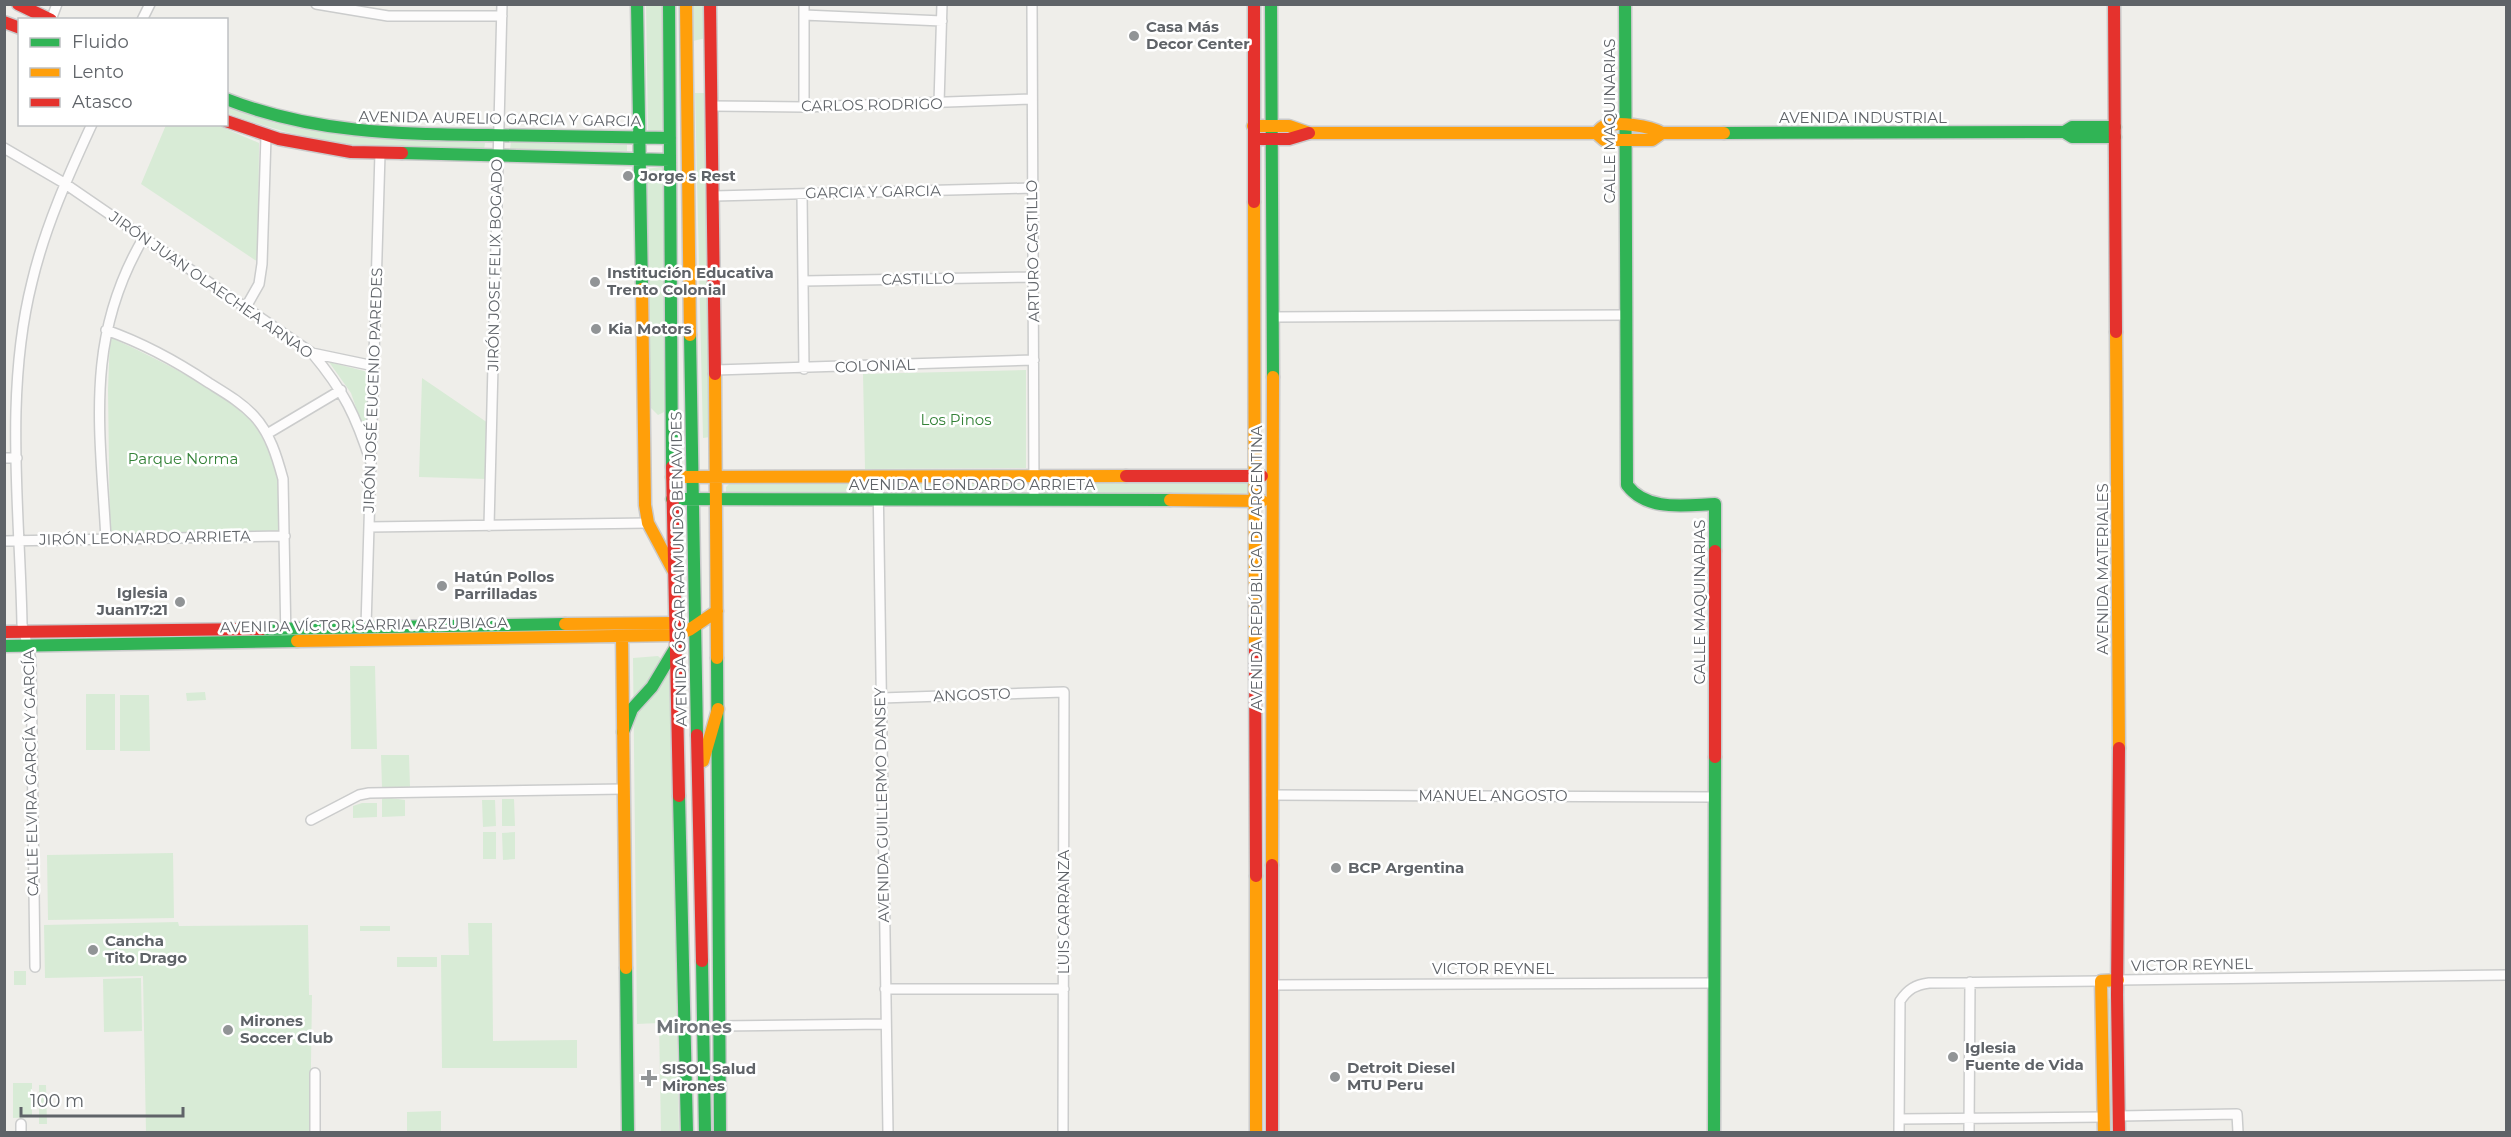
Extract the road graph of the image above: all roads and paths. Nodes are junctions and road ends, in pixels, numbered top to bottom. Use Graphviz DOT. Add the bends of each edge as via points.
graph roads {
  1 [pos="18,4"];
  2 [pos="150,4"];
  3 [pos="316,4"];
  4 [pos="502,4"];
  5 [pos="637,4"];
  6 [pos="669,4"];
  7 [pos="686,4"];
  8 [pos="710,4"];
  9 [pos="942,4"];
  10 [pos="1032,4"];
  11 [pos="1254,4"];
  12 [pos="1271,4"];
  13 [pos="1625,4"];
  14 [pos="2114,4"];
  15 [pos="804,10"];
  16 [pos="502,16"];
  17 [pos="47,18"];
  18 [pos="143,18"];
  19 [pos="942,21"];
  20 [pos="1032,99"];
  21 [pos="228,100"];
  22 [pos="939,103"];
  23 [pos="711,106"];
  24 [pos="804,107"];
  25 [pos="228,122"];
  26 [pos="91,126"];
  27 [pos="1253,126"];
  28 [pos="1271,126"];
  29 [pos="1626,126"];
  30 [pos="2115,132"];
  31 [pos="1308,133"];
  32 [pos="1596,133"];
  33 [pos="1662,133"];
  34 [pos="266,136"];
  35 [pos="499,136"];
  36 [pos="640,137"];
  37 [pos="670,138"];
  38 [pos="1254,139"];
  39 [pos="1271,139"];
  40 [pos="1626,140"];
  41 [pos="4,148"];
  42 [pos="380,153"];
  43 [pos="498,156"];
  44 [pos="670,159"];
  45 [pos="640,160"];
  46 [pos="64,183"];
  47 [pos="1032,188"];
  48 [pos="802,194"];
  49 [pos="714,196"];
  50 [pos="144,237"];
  51 [pos="1034,277"];
  52 [pos="803,281"];
  53 [pos="246,307"];
  54 [pos="1626,315"];
  55 [pos="1273,317"];
  56 [pos="106,330"];
  57 [pos="312,353"];
  58 [pos="1034,360"];
  59 [pos="374,366"];
  60 [pos="804,369"];
  61 [pos="715,370"];
  62 [pos="341,390"];
  63 [pos="267,434"];
  64 [pos="4,458"];
  65 [pos="17,458"];
  66 [pos="371,463"];
  67 [pos="1035,475"];
  68 [pos="1256,476"];
  69 [pos="1271,476"];
  70 [pos="672,477"];
  71 [pos="692,477"];
  72 [pos="716,477"];
  73 [pos="878,477"];
  74 [pos="1034,498"];
  75 [pos="672,500"];
  76 [pos="692,500"];
  77 [pos="716,500"];
  78 [pos="878,500"];
  79 [pos="1256,501"];
  80 [pos="1271,501"];
  81 [pos="648,524"];
  82 [pos="489,526"];
  83 [pos="369,527"];
  84 [pos="285,536"];
  85 [pos="106,539"];
  86 [pos="4,541"];
  87 [pos="20,541"];
  88 [pos="673,570"];
  89 [pos="717,611"];
  90 [pos="366,627"];
  91 [pos="695,627"];
  92 [pos="4,632"];
  93 [pos="24,632"];
  94 [pos="286,635"];
  95 [pos="676,635"];
  96 [pos="622,636"];
  97 [pos="4,646"];
  98 [pos="29,646"];
  99 [pos="1064,692"];
  100 [pos="881,698"];
  101 [pos="718,709"];
  102 [pos="623,732"];
  103 [pos="699,775"];
  104 [pos="624,789"];
  105 [pos="1272,795"];
  106 [pos="1714,797"];
  107 [pos="311,820"];
  108 [pos="35,967"];
  109 [pos="2506,975"];
  110 [pos="2118,980"];
  111 [pos="2101,981"];
  112 [pos="1970,982"];
  113 [pos="1715,983"];
  114 [pos="1272,985"];
  115 [pos="885,989"];
  116 [pos="1064,989"];
  117 [pos="886,1024"];
  118 [pos="719,1026"];
  119 [pos="315,1073"];
  120 [pos="2119,1116"];
  121 [pos="2104,1117"];
  122 [pos="1899,1119"];
  123 [pos="1969,1119"];
  124 [pos="315,1132"];
  125 [pos="628,1132"];
  126 [pos="687,1132"];
  127 [pos="705,1132"];
  128 [pos="720,1132"];
  129 [pos="888,1132"];
  130 [pos="1064,1132"];
  131 [pos="1256,1132"];
  132 [pos="1272,1132"];
  133 [pos="1714,1132"];
  134 [pos="1899,1132"];
  135 [pos="1969,1132"];
  136 [pos="2104,1132"];
  137 [pos="2120,1132"];
  138 [pos="2238,1132"];
  1 -- 17 [label="main road"];
  2 -- 18 [label="street"];
  3 -- 16 [label="street" via="388,16"];
  4 -- 16 [label="street, JIRÓN JOSE FELIX BOGADO"];
  5 -- 36 [label="main road, AVENIDA ÓSCAR RAIMUNDO BENAVIDES"];
  6 -- 37 [label="main road, AVENIDA ÓSCAR RAIMUNDO BENAVIDES"];
  7 -- 71 [label="main road, AVENIDA ÓSCAR RAIMUNDO BENAVIDES"];
  8 -- 23 [label="main road"];
  9 -- 19 [label="street"];
  10 -- 20 [label="street, ARTURO CASTILLO"];
  11 -- 27 [label="main road, AVENIDA REPÚBLICA DE ARGENTINA"];
  12 -- 28 [label="main road, AVENIDA REPÚBLICA DE ARGENTINA"];
  13 -- 29 [label="main road, CALLE MAQUINARIAS"];
  14 -- 30 [label="main road, AVENIDA MATERIALES"];
  15 -- 19 [label="street"];
  15 -- 24 [label="street"];
  16 -- 35 [label="street, JIRÓN JOSE FELIX BOGADO"];
  19 -- 22 [label="street"];
  20 -- 22 [label="street, CARLOS RODRIGO"];
  20 -- 47 [label="street, ARTURO CASTILLO"];
  21 -- 35 [label="main road, AVENIDA AURELIO GARCIA Y GARCIA" via="330,129"];
  22 -- 24 [label="street, CARLOS RODRIGO"];
  23 -- 24 [label="street, CARLOS RODRIGO"];
  23 -- 49 [label="main road"];
  25 -- 34 [label="main road"];
  26 -- 46 [label="street, CALLE ELVIRA GARCÍA Y GARCÍA"];
  27 -- 28 [label="main road, AVENIDA INDUSTRIAL"];
  27 -- 38 [label="main road, AVENIDA REPÚBLICA DE ARGENTINA"];
  28 -- 31 [label="main road, AVENIDA INDUSTRIAL" via="1289,126"];
  28 -- 39 [label="main road, AVENIDA REPÚBLICA DE ARGENTINA"];
  29 -- 32 [label="main road, AVENIDA INDUSTRIAL" via="1604,126"];
  29 -- 33 [label="main road, AVENIDA INDUSTRIAL" via="1652,126"];
  29 -- 40 [label="main road, CALLE MAQUINARIAS"];
  30 -- 33 [label="main road, AVENIDA INDUSTRIAL" via="2072,137 2064,132"];
  30 -- 110 [label="main road, AVENIDA MATERIALES"];
  31 -- 32 [label="main road, AVENIDA INDUSTRIAL"];
  31 -- 39 [label="main road, AVENIDA INDUSTRIAL" via="1299,138"];
  32 -- 40 [label="main road, AVENIDA INDUSTRIAL" via="1604,140"];
  33 -- 40 [label="main road, AVENIDA INDUSTRIAL" via="1652,140"];
  34 -- 42 [label="main road" via="323,148"];
  34 -- 53 [label="street" via="262,264 259,284"];
  35 -- 36 [label="main road, AVENIDA AURELIO GARCIA Y GARCIA"];
  35 -- 43 [label="street, JIRÓN JOSE FELIX BOGADO"];
  36 -- 37 [label="main road, AVENIDA AURELIO GARCIA Y GARCIA"];
  36 -- 45 [label="main road, AVENIDA ÓSCAR RAIMUNDO BENAVIDES"];
  37 -- 44 [label="main road, AVENIDA ÓSCAR RAIMUNDO BENAVIDES"];
  38 -- 39 [label="main road, AVENIDA INDUSTRIAL"];
  38 -- 68 [label="main road, AVENIDA REPÚBLICA DE ARGENTINA"];
  39 -- 55 [label="main road, AVENIDA REPÚBLICA DE ARGENTINA"];
  40 -- 54 [label="main road, CALLE MAQUINARIAS"];
  41 -- 46 [label="street, JIRÓN JUAN OLAECHEA ARNAO"];
  42 -- 43 [label="main road"];
  42 -- 59 [label="street, JIRÓN JOSÉ EUGENIO PAREDES"];
  43 -- 45 [label="main road"];
  43 -- 82 [label="street, JIRÓN JOSE FELIX BOGADO"];
  44 -- 45 [label="main road"];
  44 -- 70 [label="main road, AVENIDA ÓSCAR RAIMUNDO BENAVIDES"];
  45 -- 81 [label="main road, AVENIDA ÓSCAR RAIMUNDO BENAVIDES"];
  46 -- 50 [label="street, JIRÓN JUAN OLAECHEA ARNAO"];
  46 -- 65 [label="street, CALLE ELVIRA GARCÍA Y GARCÍA" via="32,283 21,339 16,397"];
  47 -- 48 [label="street, GARCIA Y GARCIA"];
  47 -- 51 [label="street, ARTURO CASTILLO"];
  48 -- 49 [label="street, GARCIA Y GARCIA"];
  48 -- 52 [label="street"];
  49 -- 61 [label="main road"];
  50 -- 53 [label="street, JIRÓN JUAN OLAECHEA ARNAO"];
  50 -- 56 [label="street" via="123,275"];
  51 -- 52 [label="street, CASTILLO"];
  51 -- 58 [label="street, ARTURO CASTILLO"];
  52 -- 60 [label="street"];
  53 -- 57 [label="street, JIRÓN JUAN OLAECHEA ARNAO"];
  54 -- 55 [label="street"];
  54 -- 106 [label="main road, CALLE MAQUINARIAS" via="1627,485 1632,495 1642,501 1715,504"];
  55 -- 69 [label="main road, AVENIDA REPÚBLICA DE ARGENTINA"];
  56 -- 63 [label="street" via="152,348 225,393 255,417"];
  56 -- 85 [label="street" via="99,405"];
  57 -- 59 [label="street"];
  57 -- 62 [label="street, JIRÓN JUAN OLAECHEA ARNAO"];
  58 -- 60 [label="street, COLONIAL"];
  58 -- 67 [label="street, ARTURO CASTILLO"];
  59 -- 66 [label="street, JIRÓN JOSÉ EUGENIO PAREDES"];
  60 -- 61 [label="street, COLONIAL"];
  61 -- 72 [label="main road"];
  62 -- 63 [label="street"];
  62 -- 66 [label="street, JIRÓN JUAN OLAECHEA ARNAO" via="359,423"];
  63 -- 84 [label="street" via="283,479"];
  64 -- 65 [label="street"];
  65 -- 87 [label="street, CALLE ELVIRA GARCÍA Y GARCÍA"];
  66 -- 83 [label="street, JIRÓN JOSÉ EUGENIO PAREDES"];
  67 -- 68 [label="main road, AVENIDA LEONDARDO ARRIETA"];
  67 -- 73 [label="main road, AVENIDA LEONDARDO ARRIETA"];
  67 -- 74 [label="street, ARTURO CASTILLO"];
  68 -- 69 [label="main road, AVENIDA LEONDARDO ARRIETA"];
  68 -- 79 [label="main road, AVENIDA REPÚBLICA DE ARGENTINA"];
  69 -- 80 [label="main road, AVENIDA REPÚBLICA DE ARGENTINA"];
  70 -- 71 [label="main road, AVENIDA LEONDARDO ARRIETA"];
  70 -- 75 [label="main road, AVENIDA ÓSCAR RAIMUNDO BENAVIDES"];
  71 -- 72 [label="main road, AVENIDA LEONDARDO ARRIETA"];
  71 -- 76 [label="main road, AVENIDA ÓSCAR RAIMUNDO BENAVIDES"];
  72 -- 73 [label="main road, AVENIDA LEONDARDO ARRIETA"];
  72 -- 77 [label="main road"];
  73 -- 78 [label="street, AVENIDA GUILLERMO DANSEY"];
  74 -- 78 [label="main road, AVENIDA LEONDARDO ARRIETA"];
  74 -- 79 [label="main road, AVENIDA LEONDARDO ARRIETA"];
  75 -- 76 [label="main road, AVENIDA LEONDARDO ARRIETA"];
  75 -- 88 [label="main road, AVENIDA ÓSCAR RAIMUNDO BENAVIDES"];
  76 -- 77 [label="main road, AVENIDA LEONDARDO ARRIETA"];
  76 -- 91 [label="main road, AVENIDA ÓSCAR RAIMUNDO BENAVIDES"];
  77 -- 78 [label="main road, AVENIDA LEONDARDO ARRIETA"];
  77 -- 89 [label="main road"];
  78 -- 100 [label="street, AVENIDA GUILLERMO DANSEY"];
  79 -- 80 [label="main road, AVENIDA LEONDARDO ARRIETA"];
  79 -- 131 [label="main road, AVENIDA REPÚBLICA DE ARGENTINA"];
  80 -- 105 [label="main road, AVENIDA REPÚBLICA DE ARGENTINA"];
  81 -- 82 [label="street"];
  81 -- 88 [label="main road, AVENIDA ÓSCAR RAIMUNDO BENAVIDES"];
  82 -- 83 [label="street"];
  83 -- 90 [label="street, JIRÓN JOSÉ EUGENIO PAREDES"];
  84 -- 85 [label="street, JIRÓN LEONARDO ARRIETA"];
  84 -- 94 [label="street"];
  85 -- 87 [label="street, JIRÓN LEONARDO ARRIETA"];
  86 -- 87 [label="street, JIRÓN LEONARDO ARRIETA"];
  87 -- 93 [label="street, CALLE ELVIRA GARCÍA Y GARCÍA"];
  88 -- 95 [label="main road, AVENIDA ÓSCAR RAIMUNDO BENAVIDES"];
  89 -- 91 [label="main road, AVENIDA VÍCTOR SARRIA ARZUBIAGA"];
  89 -- 101 [label="main road"];
  90 -- 94 [label="main road, AVENIDA VÍCTOR SARRIA ARZUBIAGA"];
  90 -- 95 [label="main road, AVENIDA VÍCTOR SARRIA ARZUBIAGA"];
  91 -- 95 [label="main road, AVENIDA VÍCTOR SARRIA ARZUBIAGA"];
  91 -- 103 [label="main road, AVENIDA ÓSCAR RAIMUNDO BENAVIDES"];
  92 -- 93 [label="main road, AVENIDA VÍCTOR SARRIA ARZUBIAGA"];
  93 -- 94 [label="main road, AVENIDA VÍCTOR SARRIA ARZUBIAGA"];
  93 -- 98 [label="street, CALLE ELVIRA GARCÍA Y GARCÍA"];
  94 -- 96 [label="main road, AVENIDA VÍCTOR SARRIA ARZUBIAGA"];
  94 -- 98 [label="main road, AVENIDA VÍCTOR SARRIA ARZUBIAGA"];
  95 -- 96 [label="main road, AVENIDA VÍCTOR SARRIA ARZUBIAGA"];
  95 -- 102 [label="main road" via="652,687 632,709"];
  95 -- 126 [label="main road, AVENIDA ÓSCAR RAIMUNDO BENAVIDES"];
  96 -- 102 [label="main road"];
  97 -- 98 [label="main road, AVENIDA VÍCTOR SARRIA ARZUBIAGA"];
  98 -- 108 [label="street, CALLE ELVIRA GARCÍA Y GARCÍA"];
  99 -- 100 [label="street, ANGOSTO"];
  99 -- 116 [label="street, LUIS CARRANZA"];
  100 -- 115 [label="street, AVENIDA GUILLERMO DANSEY"];
  101 -- 103 [label="main road"];
  101 -- 118 [label="main road"];
  102 -- 104 [label="main road"];
  103 -- 127 [label="main road, AVENIDA ÓSCAR RAIMUNDO BENAVIDES"];
  104 -- 107 [label="street" via="369,793"];
  104 -- 125 [label="main road"];
  105 -- 106 [label="street, MANUEL ANGOSTO"];
  105 -- 114 [label="main road, AVENIDA REPÚBLICA DE ARGENTINA"];
  106 -- 113 [label="main road, CALLE MAQUINARIAS"];
  109 -- 110 [label="street, VICTOR REYNEL"];
  110 -- 111 [label="main road, VICTOR REYNEL"];
  110 -- 120 [label="main road, AVENIDA MATERIALES"];
  111 -- 112 [label="street, VICTOR REYNEL"];
  111 -- 121 [label="main road"];
  112 -- 122 [label="street, VICTOR REYNEL" via="1917,984 1900,1001"];
  112 -- 123 [label="street"];
  113 -- 114 [label="street, VICTOR REYNEL"];
  113 -- 133 [label="main road, CALLE MAQUINARIAS"];
  114 -- 132 [label="main road, AVENIDA REPÚBLICA DE ARGENTINA"];
  115 -- 116 [label="street"];
  115 -- 117 [label="street, AVENIDA GUILLERMO DANSEY"];
  116 -- 130 [label="street, LUIS CARRANZA"];
  117 -- 118 [label="street"];
  117 -- 129 [label="street, AVENIDA GUILLERMO DANSEY"];
  118 -- 128 [label="main road"];
  119 -- 124 [label="street"];
  120 -- 137 [label="main road, AVENIDA MATERIALES"];
  120 -- 138 [label="street" via="2237,1114"];
  121 -- 123 [label="street"];
  121 -- 136 [label="main road"];
  122 -- 123 [label="street"];
  122 -- 134 [label="street"];
  123 -- 135 [label="street"];
}
